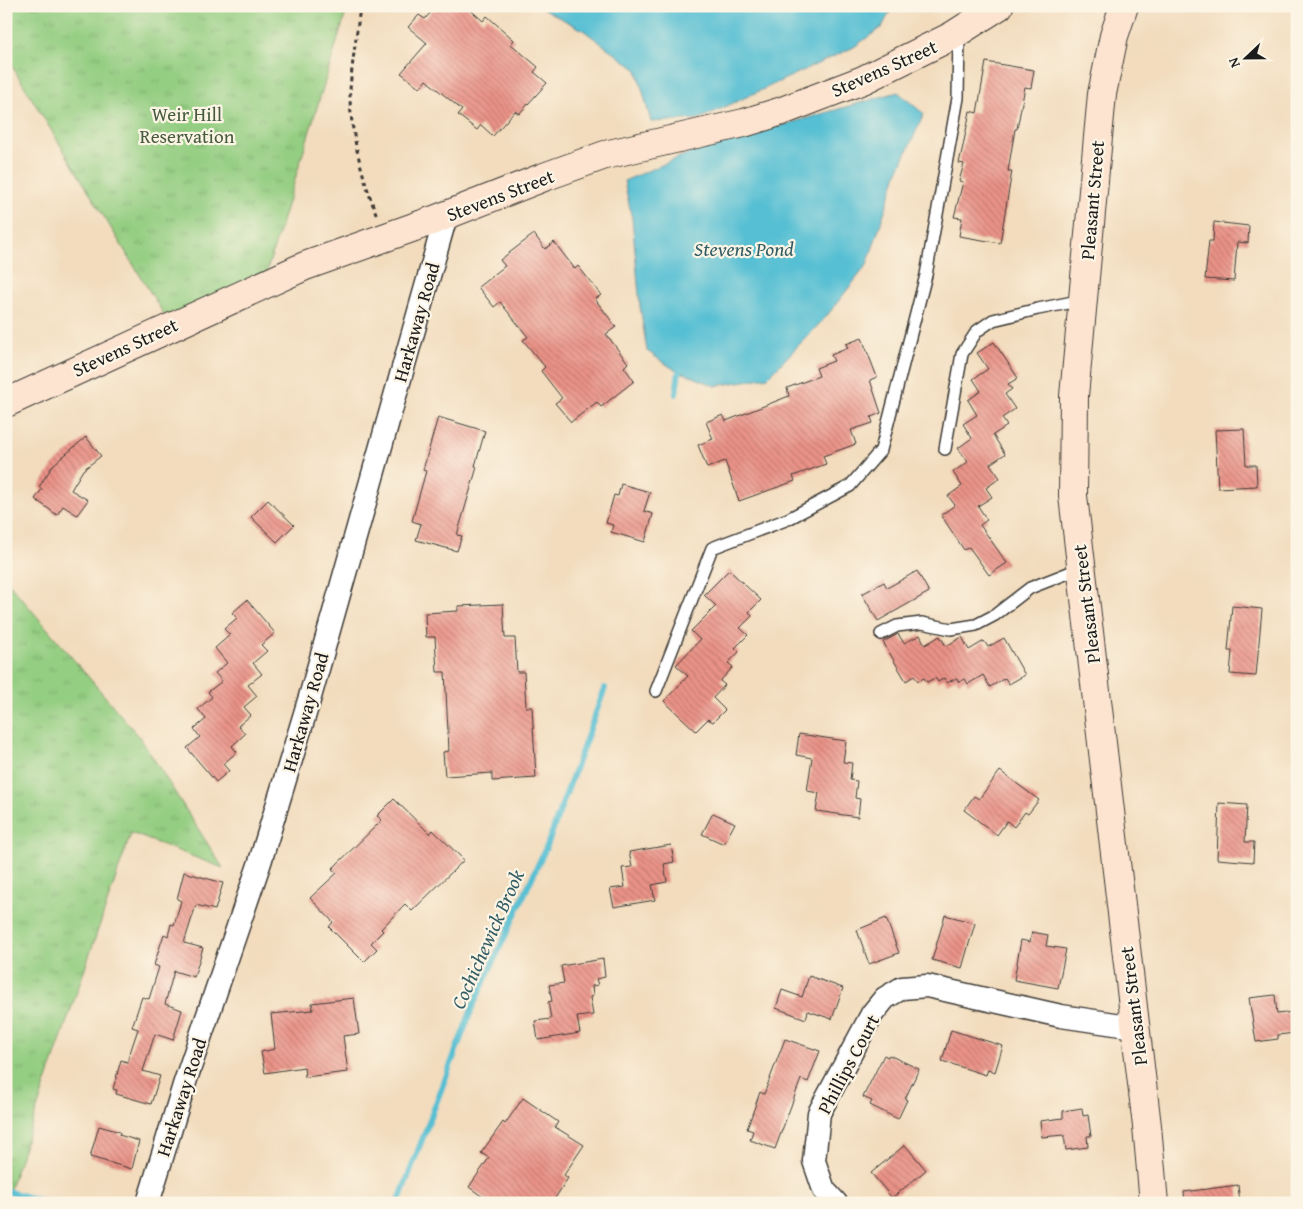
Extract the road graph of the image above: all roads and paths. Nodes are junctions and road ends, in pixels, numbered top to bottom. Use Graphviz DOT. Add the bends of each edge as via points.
graph roads {
  1 [pos="360,6"];
  2 [pos="999,6"];
  3 [pos="1124,6"];
  4 [pos="959,31"];
  5 [pos="446,216"];
  6 [pos="385,238"];
  7 [pos="1083,300"];
  8 [pos="6,403"];
  9 [pos="945,449"];
  10 [pos="1081,568"];
  11 [pos="881,634"];
  12 [pos="656,691"];
  13 [pos="1135,1027"];
  14 [pos="826,1197"];
  15 [pos="148,1203"];
  16 [pos="1154,1203"];
  1 -- 6 [label="path" via="350,91 352,125 368,189"];
  2 -- 4 [label="street, Stevens Street"];
  3 -- 7 [label="street, Pleasant Street" via="1102,94"];
  4 -- 5 [label="street, Stevens Street" via="863,80 782,110 744,123 605,156"];
  4 -- 12 [label="lane" via="958,98 926,275 881,450 850,486 788,519 712,548"];
  5 -- 6 [label="street, Stevens Street"];
  5 -- 15 [label="street, Harkaway Road" via="274,816"];
  6 -- 8 [label="street, Stevens Street" via="305,266"];
  7 -- 9 [label="lane" via="993,320 977,331 962,354"];
  7 -- 10 [label="street, Pleasant Street" via="1074,396 1073,496"];
  10 -- 11 [label="lane" via="1030,588 976,625 951,629 922,623 897,626"];
  10 -- 13 [label="street, Pleasant Street"];
  13 -- 14 [label="street, Phillips Court" via="1061,1016 927,986 902,988 885,998 872,1014 819,1113 814,1161"];
  13 -- 16 [label="street, Pleasant Street"];
}
